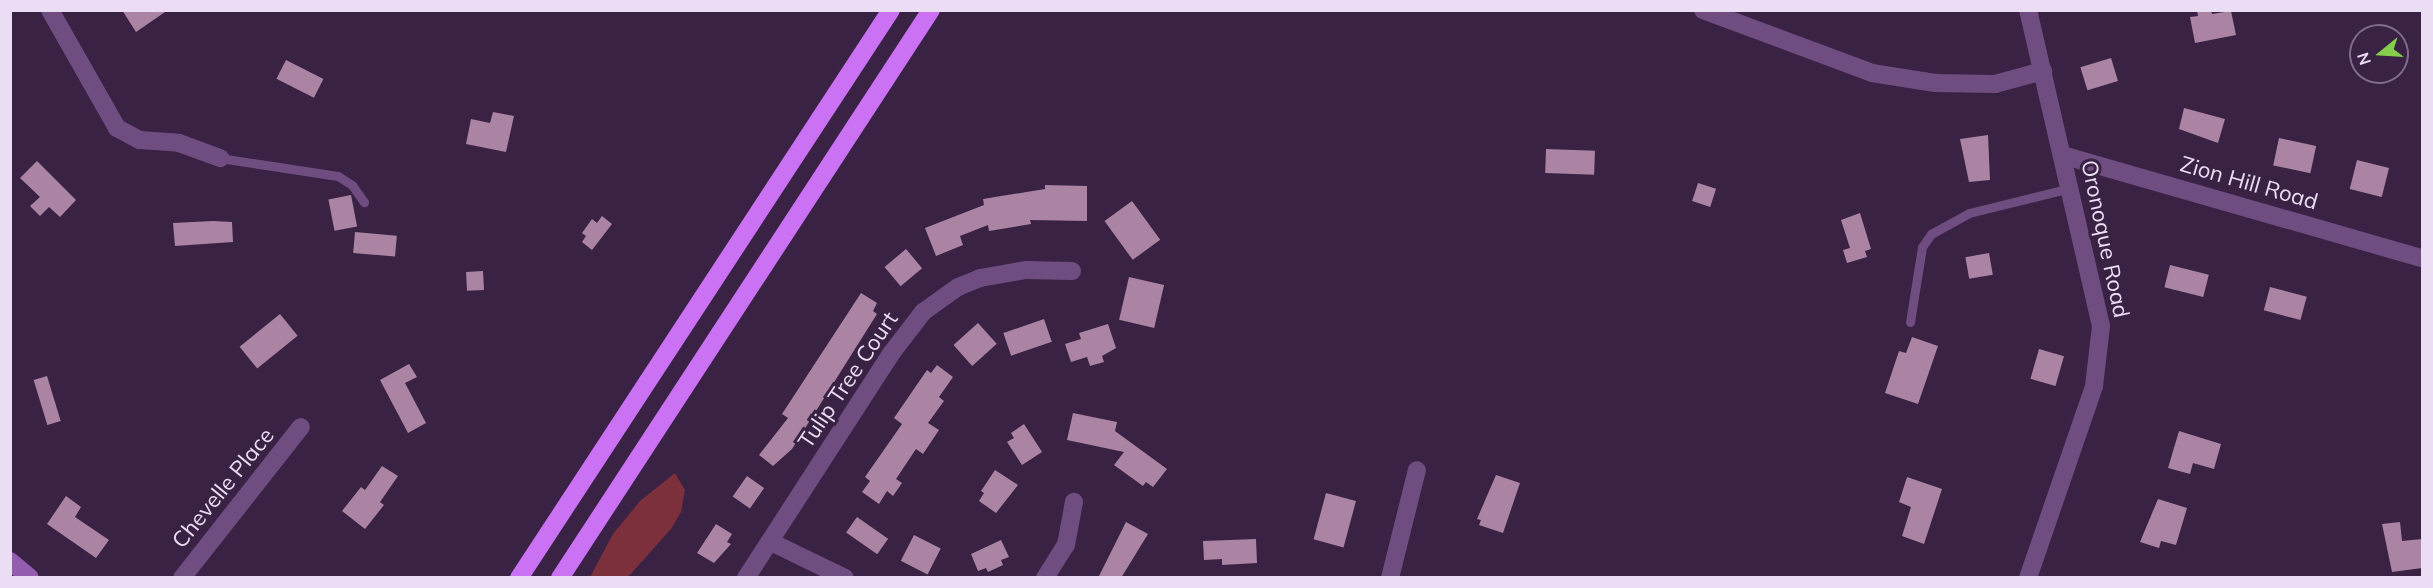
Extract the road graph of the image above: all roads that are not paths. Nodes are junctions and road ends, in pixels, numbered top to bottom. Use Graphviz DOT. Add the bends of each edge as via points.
graph roads {
  1 [pos="50,10"];
  2 [pos="891,10"];
  3 [pos="931,10"];
  4 [pos="1703,10"];
  5 [pos="2028,10"];
  6 [pos="2043,71"];
  7 [pos="2062,155"];
  8 [pos="220,158"];
  9 [pos="2070,188"];
  10 [pos="364,202"];
  11 [pos="2422,258"];
  12 [pos="1072,271"];
  13 [pos="1910,322"];
  14 [pos="301,428"];
  15 [pos="1417,470"];
  16 [pos="1074,502"];
  17 [pos="771,542"];
  18 [pos="10,561"];
  19 [pos="30,578"];
  20 [pos="182,578"];
  21 [pos="519,578"];
  22 [pos="560,578"];
  23 [pos="746,578"];
  24 [pos="845,578"];
  25 [pos="1045,578"];
  26 [pos="1390,578"];
  27 [pos="2028,578"];
  1 -- 8 [label="street" via="117,128 140,140 179,143"];
  2 -- 21 [label="highway"];
  3 -- 22 [label="highway"];
  4 -- 6 [label="street" via="1872,73 1935,83 1995,84"];
  5 -- 6 [label="street, Oronoque Road"];
  6 -- 7 [label="street, Oronoque Road"];
  7 -- 9 [label="street, Oronoque Road"];
  7 -- 11 [label="street, Zion Hill Road"];
  8 -- 10 [label="lane" via="338,176 352,185"];
  9 -- 13 [label="lane" via="1970,213 1931,234 1922,247"];
  9 -- 27 [label="street, Oronoque Road" via="2099,306 2101,344 2086,410"];
  12 -- 17 [label="street, Tulip Tree Court" via="1026,270 980,278 958,287 922,312 890,355"];
  14 -- 20 [label="street, Chevelle Place"];
  15 -- 26 [label="street"];
  16 -- 25 [label="street" via="1066,545"];
  17 -- 23 [label="street, Tulip Tree Court"];
  17 -- 24 [label="street"];
  18 -- 19 [label="main road"];
}
